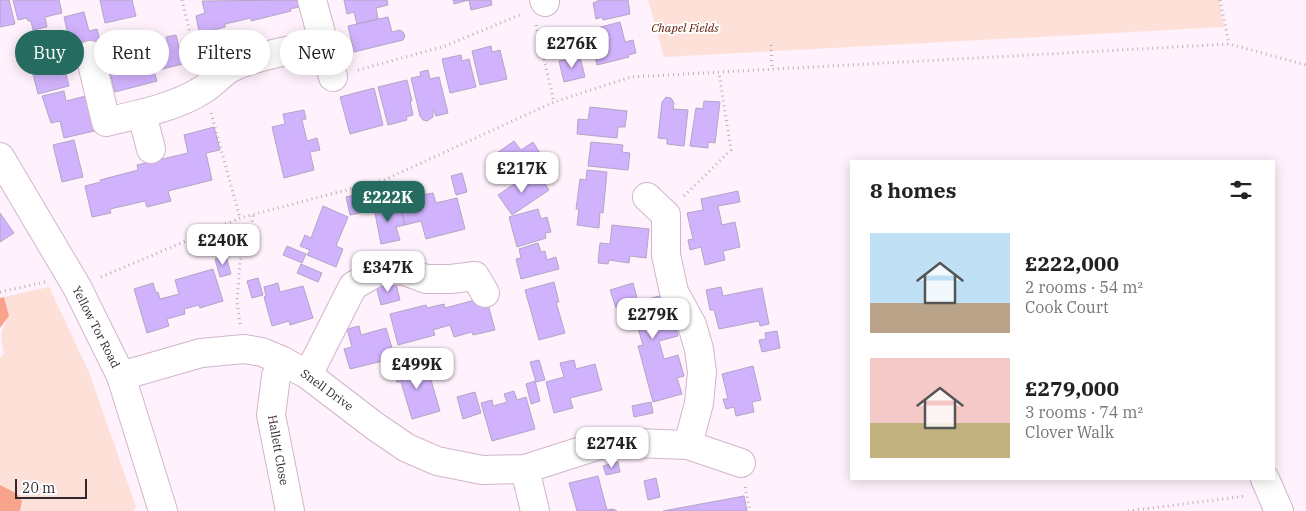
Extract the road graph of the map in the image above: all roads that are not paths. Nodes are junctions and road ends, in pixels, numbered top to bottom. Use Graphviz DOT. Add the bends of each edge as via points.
graph roads {
  1 [pos="312,0"];
  2 [pos="320,30"];
  3 [pos="280,53"];
  4 [pos="90,55"];
  5 [pos="142,114"];
  6 [pos="151,150"];
  7 [pos="0,157"];
  8 [pos="656,206"];
  9 [pos="477,275"];
  10 [pos="283,361"];
  11 [pos="308,375"];
  12 [pos="120,376"];
  13 [pos="688,445"];
  14 [pos="741,463"];
  15 [pos="525,469"];
  16 [pos="164,511"];
  17 [pos="290,511"];
  18 [pos="535,511"];
  1 -- 2 [label="street"];
  3 -- 5 [label="street" via="230,68 204,90"];
  4 -- 5 [label="street" via="106,122"];
  5 -- 6 [label="street"];
  7 -- 12 [label="street, Yellow Tor Road" via="77,288"];
  8 -- 13 [label="street" via="674,292 692,324 699,349 702,372 699,403"];
  9 -- 11 [label="street" via="426,279 402,270 377,272 353,286"];
  10 -- 11 [label="street, Snell Drive"];
  10 -- 12 [label="street, Snell Drive" via="262,352 244,350 201,353"];
  10 -- 17 [label="street, Hallett Close" via="276,376 271,416"];
  11 -- 15 [label="street, Snell Drive" via="407,448 437,460 482,470"];
  12 -- 16 [label="street, Yellow Tor Road"];
  13 -- 14 [label="street, Snell Drive"];
  13 -- 15 [label="street, Snell Drive" via="609,442"];
  15 -- 18 [label="street"];
}
